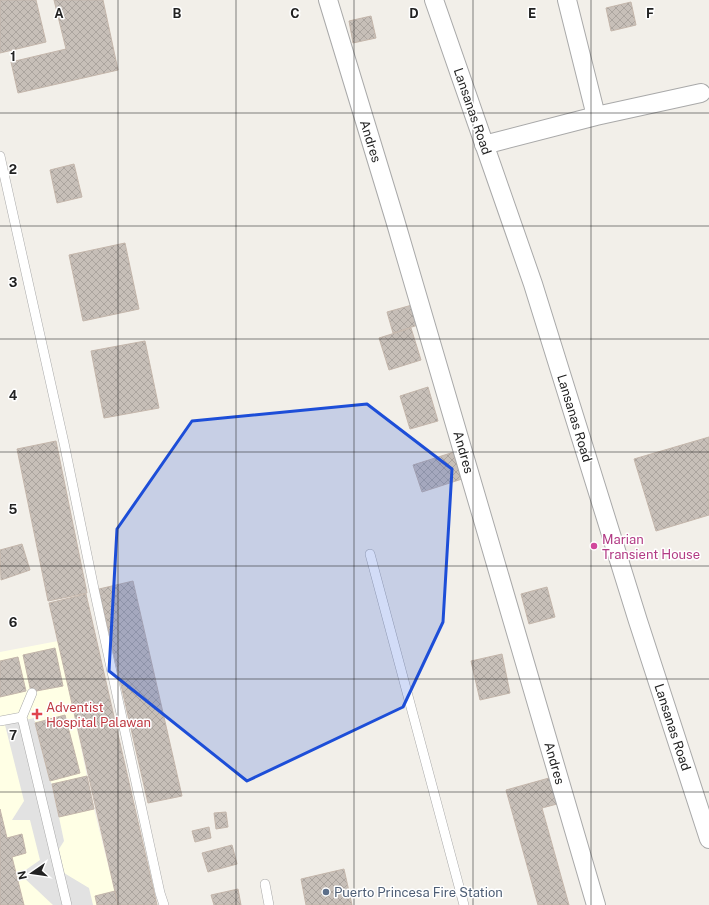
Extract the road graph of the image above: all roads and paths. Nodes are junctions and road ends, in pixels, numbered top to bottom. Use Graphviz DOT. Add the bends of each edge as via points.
graph roads {
  1 [pos="328,0"];
  2 [pos="434,0"];
  3 [pos="567,0"];
  4 [pos="701,93"];
  5 [pos="596,116"];
  6 [pos="484,145"];
  7 [pos="0,156"];
  8 [pos="370,554"];
  9 [pos="32,693"];
  10 [pos="22,717"];
  11 [pos="0,721"];
  12 [pos="709,839"];
  13 [pos="265,884"];
  14 [pos="67,905"];
  15 [pos="164,905"];
  16 [pos="269,905"];
  17 [pos="464,905"];
  18 [pos="596,905"];
  1 -- 18 [label="street, Andres"];
  2 -- 6 [label="street, Lansanas Road"];
  3 -- 5 [label="street"];
  4 -- 5 [label="street"];
  5 -- 6 [label="street"];
  6 -- 12 [label="street, Lansanas Road" via="533,284"];
  7 -- 15 [label="lane"];
  8 -- 17 [label="lane"];
  9 -- 10 [label="lane"];
  10 -- 11 [label="lane"];
  10 -- 14 [label="lane"];
  13 -- 16 [label="lane"];
}
